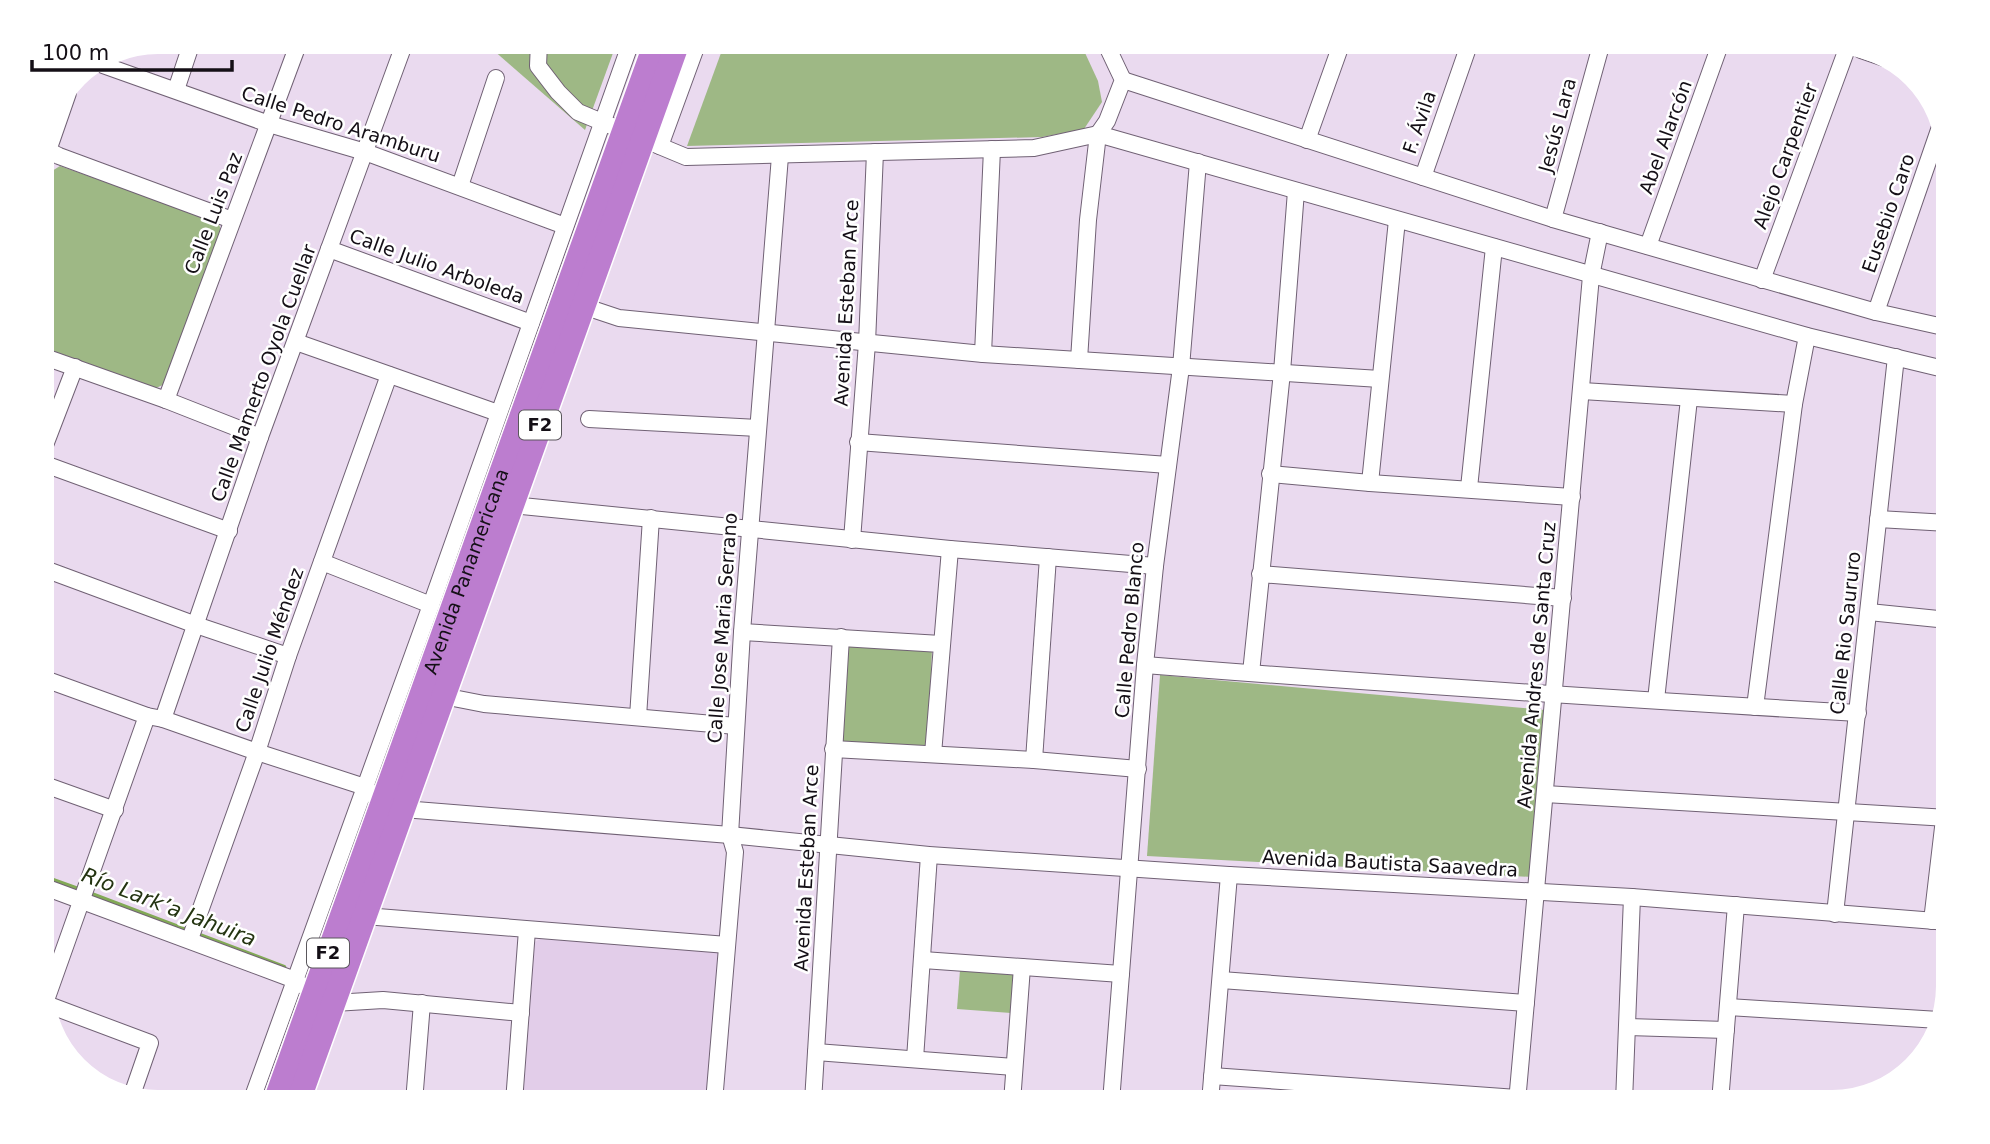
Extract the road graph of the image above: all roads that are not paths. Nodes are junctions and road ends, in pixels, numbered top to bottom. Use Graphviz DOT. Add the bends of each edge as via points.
graph roads {
  1 [pos="188,54"];
  2 [pos="295,54"];
  3 [pos="401,54"];
  4 [pos="538,54"];
  5 [pos="631,54"];
  6 [pos="653,54"];
  7 [pos="672,54"];
  8 [pos="689,54"];
  9 [pos="1111,54"];
  10 [pos="1338,54"];
  11 [pos="1466,54"];
  12 [pos="1599,54"];
  13 [pos="1717,54"];
  14 [pos="1845,55"];
  15 [pos="109,67"];
  16 [pos="496,78"];
  17 [pos="1123,80"];
  18 [pos="176,90"];
  19 [pos="269,124"];
  20 [pos="632,134"];
  21 [pos="1098,134"];
  22 [pos="1307,140"];
  23 [pos="1935,144"];
  24 [pos="992,149"];
  25 [pos="365,152"];
  26 [pos="875,152"];
  27 [pos="54,153"];
  28 [pos="780,156"];
  29 [pos="1198,163"];
  30 [pos="1423,177"];
  31 [pos="460,186"];
  32 [pos="1296,191"];
  33 [pos="1553,219"];
  34 [pos="232,220"];
  35 [pos="1397,220"];
  36 [pos="565,226"];
  37 [pos="1600,232"];
  38 [pos="1648,246"];
  39 [pos="1494,247"];
  40 [pos="329,249"];
  41 [pos="1591,275"];
  42 [pos="1762,280"];
  43 [pos="583,306"];
  44 [pos="1876,312"];
  45 [pos="531,323"];
  46 [pos="1936,325"];
  47 [pos="765,333"];
  48 [pos="1807,336"];
  49 [pos="296,342"];
  50 [pos="867,343"];
  51 [pos="983,354"];
  52 [pos="1896,357"];
  53 [pos="54,360"];
  54 [pos="1079,360"];
  55 [pos="1181,367"];
  56 [pos="1936,367"];
  57 [pos="75,368"];
  58 [pos="1282,372"];
  59 [pos="389,375"];
  60 [pos="1380,379"];
  61 [pos="1582,391"];
  62 [pos="1689,399"];
  63 [pos="166,400"];
  64 [pos="1794,404"];
  65 [pos="498,413"];
  66 [pos="589,419"];
  67 [pos="54,422"];
  68 [pos="758,428"];
  69 [pos="260,437"];
  70 [pos="858,442"];
  71 [pos="1168,465"];
  72 [pos="54,467"];
  73 [pos="1270,474"];
  74 [pos="1370,484"];
  75 [pos="1469,488"];
  76 [pos="1572,497"];
  77 [pos="512,505"];
  78 [pos="651,518"];
  79 [pos="1878,519"];
  80 [pos="1936,522"];
  81 [pos="750,529"];
  82 [pos="229,531"];
  83 [pos="852,540"];
  84 [pos="950,550"];
  85 [pos="1048,557"];
  86 [pos="322,562"];
  87 [pos="1155,566"];
  88 [pos="54,572"];
  89 [pos="1261,574"];
  90 [pos="1563,598"];
  91 [pos="431,605"];
  92 [pos="1869,612"];
  93 [pos="1936,619"];
  94 [pos="195,625"];
  95 [pos="742,632"];
  96 [pos="841,637"];
  97 [pos="941,644"];
  98 [pos="288,656"];
  99 [pos="1146,665"];
  100 [pos="1251,673"];
  101 [pos="54,682"];
  102 [pos="443,696"];
  103 [pos="1555,696"];
  104 [pos="1656,699"];
  105 [pos="1755,707"];
  106 [pos="1858,713"];
  107 [pos="155,718"];
  108 [pos="638,718"];
  109 [pos="736,726"];
  110 [pos="833,749"];
  111 [pos="257,752"];
  112 [pos="933,754"];
  113 [pos="1034,760"];
  114 [pos="1138,769"];
  115 [pos="54,788"];
  116 [pos="1545,794"];
  117 [pos="383,800"];
  118 [pos="115,810"];
  119 [pos="1846,812"];
  120 [pos="1936,817"];
  121 [pos="730,835"];
  122 [pos="830,845"];
  123 [pos="929,855"];
  124 [pos="1129,867"];
  125 [pos="1229,875"];
  126 [pos="54,890"];
  127 [pos="1536,892"];
  128 [pos="1632,897"];
  129 [pos="83,900"];
  130 [pos="1736,905"];
  131 [pos="1835,914"];
  132 [pos="365,916"];
  133 [pos="1936,921"];
  134 [pos="527,930"];
  135 [pos="190,939"];
  136 [pos="727,945"];
  137 [pos="923,960"];
  138 [pos="1022,967"];
  139 [pos="1121,974"];
  140 [pos="54,979"];
  141 [pos="1221,980"];
  142 [pos="314,993"];
  143 [pos="422,1003"];
  144 [pos="1526,1003"];
  145 [pos="1728,1007"];
  146 [pos="57,1008"];
  147 [pos="521,1013"];
  148 [pos="1930,1019"];
  149 [pos="1628,1027"];
  150 [pos="1726,1030"];
  151 [pos="816,1052"];
  152 [pos="915,1059"];
  153 [pos="1014,1067"];
  154 [pos="1212,1076"];
  155 [pos="1314,1084"];
  156 [pos="135,1087"];
  157 [pos="258,1090"];
  158 [pos="279,1090"];
  159 [pos="300,1090"];
  160 [pos="415,1090"];
  161 [pos="515,1090"];
  162 [pos="715,1090"];
  163 [pos="814,1090"];
  164 [pos="1013,1090"];
  165 [pos="1112,1090"];
  166 [pos="1211,1090"];
  167 [pos="1313,1090"];
  168 [pos="1360,1090"];
  169 [pos="1518,1090"];
  170 [pos="1624,1090"];
  171 [pos="1721,1090"];
  1 -- 18 [label="street"];
  2 -- 19 [label="street, Calle Luis Paz"];
  3 -- 25 [label="street, Calle Mamerto Oyola Cuellar"];
  4 -- 20 [label="street" via="538,66 578,112"];
  5 -- 20 [label="street, Avenida Panamericana"];
  6 -- 20 [label="highway, Avenida Panamericana / F2"];
  7 -- 20 [label="highway, Avenida Panamericana / F2"];
  8 -- 20 [label="street, Avenida Panamericana"];
  9 -- 17 [label="street"];
  10 -- 22 [label="street"];
  11 -- 30 [label="street, F. Ávila"];
  12 -- 33 [label="street, Jesús Lara"];
  13 -- 38 [label="street, Abel Alarcón"];
  14 -- 42 [label="street, Alejo Carpentier"];
  15 -- 18 [label="street, Calle Pedro Aramburu"];
  16 -- 31 [label="street"];
  17 -- 21 [label="street"];
  17 -- 22 [label="street"];
  18 -- 19 [label="street, Calle Pedro Aramburu"];
  19 -- 25 [label="street, Calle Pedro Aramburu"];
  19 -- 34 [label="street, Calle Luis Paz"];
  20 -- 28 [label="street" via="686,158"];
  20 -- 36 [label="street, Avenida Panamericana"];
  20 -- 43 [label="highway, Avenida Panamericana / F2"];
  20 -- 117 [label="highway, Avenida Panamericana / F2"];
  21 -- 24 [label="street" via="1034,148"];
  21 -- 29 [label="street"];
  21 -- 54 [label="street"];
  22 -- 30 [label="street"];
  23 -- 44 [label="street, Eusebio Caro"];
  24 -- 26 [label="street"];
  24 -- 51 [label="street"];
  25 -- 31 [label="street, Calle Pedro Aramburu"];
  25 -- 40 [label="street, Calle Mamerto Oyola Cuellar"];
  26 -- 28 [label="street"];
  26 -- 50 [label="street, Avenida Esteban Arce"];
  27 -- 34 [label="street"];
  28 -- 47 [label="street, Calle Jose Maria Serrano"];
  29 -- 32 [label="street"];
  29 -- 55 [label="street, Calle Pedro Blanco"];
  30 -- 33 [label="street"];
  31 -- 36 [label="street, Calle Pedro Aramburu"];
  32 -- 35 [label="street"];
  32 -- 58 [label="street"];
  33 -- 37 [label="street"];
  34 -- 63 [label="street, Calle Luis Paz"];
  35 -- 39 [label="street"];
  35 -- 60 [label="street"];
  36 -- 45 [label="street, Avenida Panamericana"];
  37 -- 38 [label="street"];
  37 -- 41 [label="street, Avenida Andres de Santa Cruz"];
  38 -- 42 [label="street"];
  39 -- 41 [label="street"];
  39 -- 75 [label="street"];
  40 -- 45 [label="street, Calle Julio Arboleda"];
  40 -- 49 [label="street, Calle Mamerto Oyola Cuellar"];
  41 -- 48 [label="street"];
  41 -- 61 [label="street, Avenida Andres de Santa Cruz"];
  42 -- 44 [label="street"];
  43 -- 47 [label="street" via="619,318"];
  43 -- 77 [label="highway, Avenida Panamericana / F2"];
  44 -- 46 [label="street"];
  45 -- 65 [label="street, Avenida Panamericana"];
  47 -- 50 [label="street"];
  47 -- 68 [label="street, Calle Jose Maria Serrano"];
  48 -- 52 [label="street"];
  48 -- 64 [label="street"];
  49 -- 59 [label="street"];
  49 -- 69 [label="street, Calle Mamerto Oyola Cuellar"];
  50 -- 51 [label="street"];
  50 -- 70 [label="street, Avenida Esteban Arce"];
  51 -- 54 [label="street"];
  52 -- 56 [label="street"];
  52 -- 79 [label="street, Calle Rio Saururo"];
  53 -- 57 [label="street"];
  54 -- 55 [label="street"];
  55 -- 58 [label="street"];
  55 -- 71 [label="street, Calle Pedro Blanco"];
  57 -- 63 [label="street"];
  57 -- 67 [label="street"];
  58 -- 60 [label="street"];
  58 -- 73 [label="street"];
  59 -- 65 [label="street"];
  59 -- 86 [label="street, Calle Julio Méndez"];
  60 -- 74 [label="street"];
  61 -- 62 [label="street"];
  61 -- 76 [label="street, Avenida Andres de Santa Cruz"];
  62 -- 64 [label="street"];
  62 -- 104 [label="street"];
  63 -- 69 [label="street"];
  64 -- 105 [label="street"];
  65 -- 91 [label="street, Avenida Panamericana"];
  66 -- 68 [label="street"];
  68 -- 81 [label="street, Calle Jose Maria Serrano"];
  69 -- 82 [label="street, Calle Mamerto Oyola Cuellar"];
  70 -- 71 [label="street"];
  70 -- 83 [label="street, Avenida Esteban Arce"];
  71 -- 87 [label="street, Calle Pedro Blanco"];
  72 -- 82 [label="street"];
  73 -- 74 [label="street"];
  73 -- 89 [label="street"];
  74 -- 75 [label="street"];
  75 -- 76 [label="street"];
  76 -- 90 [label="street, Avenida Andres de Santa Cruz"];
  77 -- 78 [label="street"];
  77 -- 102 [label="highway, Avenida Panamericana / F2"];
  78 -- 81 [label="street"];
  78 -- 108 [label="street"];
  79 -- 80 [label="street"];
  79 -- 92 [label="street, Calle Rio Saururo"];
  81 -- 83 [label="street"];
  81 -- 95 [label="street, Calle Jose Maria Serrano"];
  82 -- 94 [label="street, Calle Mamerto Oyola Cuellar"];
  83 -- 84 [label="street"];
  84 -- 85 [label="street"];
  84 -- 97 [label="street"];
  85 -- 87 [label="street"];
  85 -- 113 [label="street"];
  86 -- 91 [label="street"];
  86 -- 98 [label="street, Calle Julio Méndez"];
  87 -- 99 [label="street, Calle Pedro Blanco"];
  88 -- 94 [label="street"];
  89 -- 90 [label="street"];
  89 -- 100 [label="street"];
  90 -- 103 [label="street, Avenida Andres de Santa Cruz"];
  91 -- 117 [label="street, Avenida Panamericana"];
  92 -- 93 [label="street"];
  92 -- 106 [label="street, Calle Rio Saururo"];
  94 -- 98 [label="street"];
  94 -- 107 [label="street, Calle Mamerto Oyola Cuellar"];
  95 -- 96 [label="street"];
  95 -- 109 [label="street, Calle Jose Maria Serrano"];
  96 -- 97 [label="street"];
  96 -- 110 [label="street, Avenida Esteban Arce"];
  97 -- 112 [label="street"];
  98 -- 111 [label="street, Calle Julio Méndez"];
  99 -- 100 [label="street"];
  99 -- 114 [label="street, Calle Pedro Blanco"];
  100 -- 103 [label="street"];
  101 -- 107 [label="street, Avenida Bautista Saavedra"];
  102 -- 108 [label="street"];
  102 -- 117 [label="highway, Avenida Panamericana / F2"];
  103 -- 104 [label="street"];
  103 -- 116 [label="street, Avenida Andres de Santa Cruz"];
  104 -- 105 [label="street"];
  105 -- 106 [label="street"];
  106 -- 119 [label="street, Calle Rio Saururo"];
  107 -- 111 [label="street, Avenida Bautista Saavedra"];
  107 -- 118 [label="street, Calle Mamerto Oyola Cuellar"];
  108 -- 109 [label="street"];
  109 -- 121 [label="street, Calle Jose Maria Serrano"];
  110 -- 112 [label="street"];
  110 -- 122 [label="street, Avenida Esteban Arce"];
  111 -- 117 [label="street, Avenida Bautista Saavedra"];
  111 -- 135 [label="street, Calle Julio Méndez"];
  112 -- 113 [label="street"];
  113 -- 114 [label="street"];
  114 -- 124 [label="street, Calle Pedro Blanco"];
  115 -- 118 [label="street"];
  116 -- 119 [label="street"];
  116 -- 127 [label="street, Avenida Andres de Santa Cruz"];
  117 -- 121 [label="street, Avenida Bautista Saavedra"];
  117 -- 132 [label="highway, Avenida Panamericana / F2"];
  117 -- 142 [label="highway, Avenida Panamericana / F2"];
  118 -- 129 [label="street, Calle Mamerto Oyola Cuellar"];
  119 -- 120 [label="street"];
  119 -- 131 [label="street, Calle Rio Saururo"];
  121 -- 122 [label="street, Avenida Bautista Saavedra"];
  121 -- 136 [label="street, Calle Jose Maria Serrano" via="735,852"];
  122 -- 123 [label="street, Avenida Bautista Saavedra"];
  122 -- 151 [label="street, Avenida Esteban Arce"];
  123 -- 124 [label="street, Avenida Bautista Saavedra"];
  123 -- 137 [label="street"];
  124 -- 125 [label="street, Avenida Bautista Saavedra"];
  124 -- 139 [label="street, Calle Pedro Blanco"];
  125 -- 127 [label="street, Avenida Bautista Saavedra"];
  125 -- 141 [label="street"];
  126 -- 129 [label="street"];
  127 -- 128 [label="street, Avenida Bautista Saavedra"];
  127 -- 144 [label="street, Avenida Andres de Santa Cruz"];
  128 -- 130 [label="street, Avenida Bautista Saavedra"];
  128 -- 149 [label="street"];
  129 -- 135 [label="street"];
  129 -- 140 [label="street, Calle Mamerto Oyola Cuellar"];
  130 -- 131 [label="street, Avenida Bautista Saavedra"];
  130 -- 145 [label="street"];
  131 -- 133 [label="street, Avenida Bautista Saavedra"];
  132 -- 134 [label="street"];
  132 -- 142 [label="highway, Avenida Panamericana / F2"];
  134 -- 136 [label="street"];
  134 -- 147 [label="street"];
  135 -- 142 [label="street"];
  136 -- 162 [label="street, Calle Jose Maria Serrano"];
  137 -- 138 [label="street"];
  137 -- 152 [label="street"];
  138 -- 139 [label="street"];
  138 -- 153 [label="street"];
  139 -- 165 [label="street, Calle Pedro Blanco"];
  141 -- 144 [label="street"];
  141 -- 154 [label="street"];
  142 -- 143 [label="street"];
  142 -- 157 [label="street, Avenida Panamericana"];
  142 -- 158 [label="highway, Avenida Panamericana / F2"];
  142 -- 159 [label="highway, Avenida Panamericana / F2"];
  143 -- 147 [label="street"];
  143 -- 160 [label="street"];
  144 -- 169 [label="street, Avenida Andres de Santa Cruz"];
  145 -- 148 [label="street"];
  145 -- 150 [label="street"];
  146 -- 156 [label="street" via="150,1043"];
  147 -- 161 [label="street"];
  149 -- 150 [label="street"];
  149 -- 170 [label="street"];
  150 -- 171 [label="street"];
  151 -- 152 [label="street"];
  151 -- 163 [label="street, Avenida Esteban Arce"];
  152 -- 153 [label="street"];
  153 -- 164 [label="street"];
  154 -- 155 [label="street"];
  154 -- 166 [label="street"];
  155 -- 167 [label="street"];
  155 -- 168 [label="street"];
}
